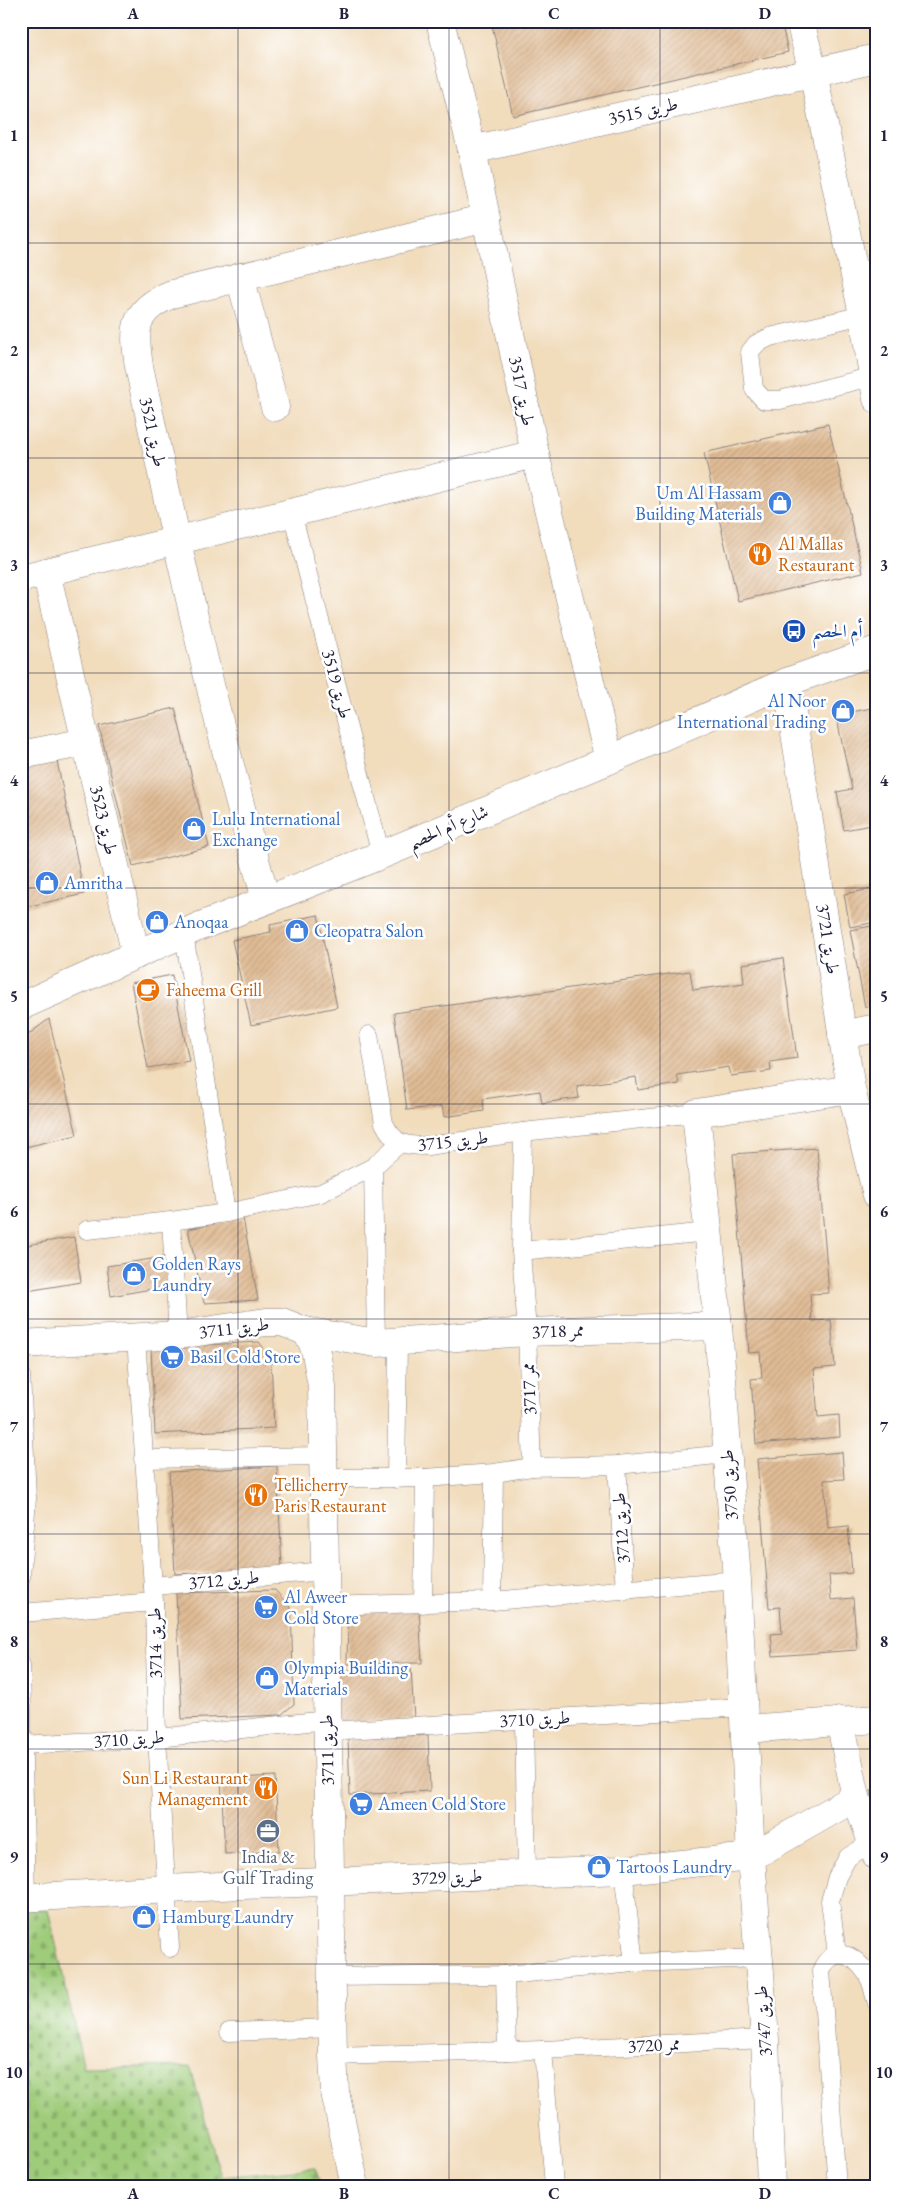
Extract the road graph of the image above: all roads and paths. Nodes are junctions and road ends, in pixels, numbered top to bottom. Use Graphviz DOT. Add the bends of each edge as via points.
graph roads {
  1 [pos="440,21"];
  2 [pos="800,21"];
  3 [pos="877,58"];
  4 [pos="813,72"];
  5 [pos="472,150"];
  6 [pos="487,218"];
  7 [pos="240,277"];
  8 [pos="870,314"];
  9 [pos="875,388"];
  10 [pos="275,407"];
  11 [pos="535,454"];
  12 [pos="292,513"];
  13 [pos="176,541"];
  14 [pos="34,575"];
  15 [pos="877,650"];
  16 [pos="787,682"];
  17 [pos="86,742"];
  18 [pos="21,755"];
  19 [pos="609,760"];
  20 [pos="381,855"];
  21 [pos="266,899"];
  22 [pos="184,933"];
  23 [pos="136,955"];
  24 [pos="21,1006"];
  25 [pos="877,1028"];
  26 [pos="842,1034"];
  27 [pos="369,1035"];
  28 [pos="851,1089"];
  29 [pos="696,1113"];
  30 [pos="523,1132"];
  31 [pos="400,1143"];
  32 [pos="373,1167"];
  33 [pos="877,1195"];
  34 [pos="226,1213"];
  35 [pos="171,1221"];
  36 [pos="87,1230"];
  37 [pos="708,1232"];
  38 [pos="521,1251"];
  39 [pos="718,1326"];
  40 [pos="305,1331"];
  41 [pos="527,1332"];
  42 [pos="178,1335"];
  43 [pos="136,1338"];
  44 [pos="387,1342"];
  45 [pos="21,1344"];
  46 [pos="21,1375"];
  47 [pos="727,1454"];
  48 [pos="143,1459"];
  49 [pos="617,1464"];
  50 [pos="532,1466"];
  51 [pos="323,1467"];
  52 [pos="494,1473"];
  53 [pos="425,1478"];
  54 [pos="396,1479"];
  55 [pos="24,1498"];
  56 [pos="324,1571"];
  57 [pos="21,1577"];
  58 [pos="737,1580"];
  59 [pos="625,1591"];
  60 [pos="153,1594"];
  61 [pos="492,1601"];
  62 [pos="423,1604"];
  63 [pos="325,1606"];
  64 [pos="21,1613"];
  65 [pos="21,1665"];
  66 [pos="745,1718"];
  67 [pos="877,1719"];
  68 [pos="524,1720"];
  69 [pos="840,1721"];
  70 [pos="327,1726"];
  71 [pos="157,1738"];
  72 [pos="23,1745"];
  73 [pos="856,1798"];
  74 [pos="874,1850"];
  75 [pos="750,1857"];
  76 [pos="623,1870"];
  77 [pos="528,1874"];
  78 [pos="328,1882"];
  79 [pos="167,1890"];
  80 [pos="24,1898"];
  81 [pos="170,1948"];
  82 [pos="837,1954"];
  83 [pos="758,1958"];
  84 [pos="634,1963"];
  85 [pos="505,1975"];
  86 [pos="330,1977"];
  87 [pos="877,2003"];
  88 [pos="332,2028"];
  89 [pos="229,2032"];
  90 [pos="765,2039"];
  91 [pos="543,2050"];
  92 [pos="507,2051"];
  93 [pos="333,2056"];
  94 [pos="766,2185"];
  95 [pos="355,2186"];
  96 [pos="554,2186"];
  97 [pos="837,2186"];
  1 -- 5 [label="street, طريق 3517"];
  2 -- 4 [label="street"];
  3 -- 4 [label="street, طريق 3515"];
  4 -- 5 [label="street, طريق 3515"];
  4 -- 8 [label="street"];
  5 -- 6 [label="street, طريق 3517"];
  6 -- 7 [label="street, طريق 3521"];
  6 -- 11 [label="street, طريق 3517"];
  7 -- 10 [label="street"];
  7 -- 13 [label="street, طريق 3521" via="155,301 141,315 137,330 139,366"];
  8 -- 9 [label="street"];
  8 -- 9 [label="lane" via="770,337 756,344 750,352 754,389 764,400"];
  11 -- 12 [label="street"];
  11 -- 19 [label="street, طريق 3517"];
  12 -- 13 [label="street"];
  12 -- 20 [label="lane, طريق 3519"];
  13 -- 14 [label="street"];
  13 -- 21 [label="street, طريق 3521"];
  14 -- 17 [label="street, طريق 3523"];
  15 -- 16 [label="street, شارع أم الحصم"];
  16 -- 19 [label="street, شارع أم الحصم"];
  16 -- 26 [label="street, طريق 3721"];
  17 -- 18 [label="street"];
  17 -- 23 [label="street, طريق 3523"];
  19 -- 20 [label="street, شارع أم الحصم"];
  20 -- 21 [label="street, شارع أم الحصم"];
  21 -- 22 [label="street, شارع أم الحصم"];
  22 -- 23 [label="street, شارع أم الحصم"];
  22 -- 34 [label="lane"];
  23 -- 24 [label="street, شارع أم الحصم"];
  25 -- 26 [label="street"];
  26 -- 28 [label="street, طريق 3721"];
  27 -- 31 [label="lane" via="384,1123 390,1135"];
  28 -- 29 [label="street"];
  28 -- 33 [label="street, طريق 3721"];
  29 -- 30 [label="lane, طريق 3715"];
  29 -- 37 [label="street, طريق 3750"];
  30 -- 31 [label="lane, طريق 3715" via="428,1146"];
  30 -- 38 [label="lane, ممر 3717"];
  31 -- 32 [label="lane, طريق 3715"];
  32 -- 34 [label="lane, طريق 3715" via="321,1193"];
  32 -- 44 [label="lane"];
  34 -- 35 [label="lane, طريق 3715"];
  35 -- 36 [label="lane, طريق 3715"];
  35 -- 42 [label="lane"];
  37 -- 38 [label="lane"];
  37 -- 39 [label="street, طريق 3750"];
  38 -- 41 [label="lane, ممر 3717"];
  39 -- 41 [label="street, ممر 3718"];
  39 -- 47 [label="street, طريق 3750"];
  40 -- 42 [label="street, طريق 3711" via="282,1322 266,1322"];
  40 -- 44 [label="street, ممر 3718"];
  40 -- 51 [label="street, طريق 3711" via="316,1353 322,1386"];
  41 -- 44 [label="street, ممر 3718"];
  41 -- 50 [label="lane, ممر 3717"];
  42 -- 43 [label="street, طريق 3711"];
  43 -- 45 [label="street, طريق 3711"];
  43 -- 48 [label="lane, طريق 3714"];
  44 -- 54 [label="lane"];
  46 -- 55 [label="lane"];
  47 -- 49 [label="lane"];
  47 -- 58 [label="street, طريق 3750"];
  48 -- 51 [label="lane"];
  48 -- 60 [label="lane, طريق 3714"];
  49 -- 50 [label="lane"];
  49 -- 59 [label="lane, طريق 3712"];
  50 -- 52 [label="lane"];
  51 -- 54 [label="lane"];
  51 -- 56 [label="street, طريق 3711"];
  52 -- 53 [label="lane"];
  52 -- 61 [label="lane"];
  53 -- 54 [label="lane"];
  53 -- 62 [label="lane"];
  55 -- 57 [label="lane"];
  56 -- 60 [label="lane, طريق 3712"];
  56 -- 63 [label="street, طريق 3711"];
  58 -- 59 [label="lane"];
  58 -- 66 [label="street, طريق 3750"];
  59 -- 61 [label="lane"];
  60 -- 64 [label="lane, طريق 3712"];
  60 -- 71 [label="lane, طريق 3714"];
  61 -- 62 [label="lane"];
  62 -- 63 [label="lane"];
  63 -- 70 [label="street, طريق 3711"];
  65 -- 72 [label="lane"];
  66 -- 68 [label="lane, طريق 3710"];
  66 -- 69 [label="street"];
  66 -- 75 [label="street, طريق 3750"];
  67 -- 69 [label="street"];
  68 -- 70 [label="lane, طريق 3710"];
  68 -- 77 [label="lane"];
  69 -- 73 [label="street"];
  70 -- 71 [label="lane, طريق 3710"];
  70 -- 78 [label="street, طريق 3711"];
  71 -- 72 [label="lane, طريق 3710"];
  71 -- 79 [label="lane, طريق 3714"];
  72 -- 80 [label="lane"];
  73 -- 74 [label="street"];
  73 -- 75 [label="street, طريق 3729"];
  74 -- 82 [label="lane" via="848,1857 837,1877 830,1902"];
  75 -- 76 [label="street, طريق 3729"];
  75 -- 83 [label="street, طريق 3747"];
  76 -- 77 [label="street, طريق 3729"];
  76 -- 84 [label="lane"];
  77 -- 78 [label="street, طريق 3729"];
  78 -- 79 [label="street, طريق 3729"];
  78 -- 86 [label="street, طريق 3711"];
  79 -- 80 [label="street, طريق 3729"];
  79 -- 81 [label="lane, طريق 3714"];
  82 -- 87 [label="lane" via="855,1959 870,1978"];
  82 -- 97 [label="lane" via="830,1958 821,1972"];
  83 -- 84 [label="lane"];
  83 -- 90 [label="street, طريق 3747"];
  84 -- 85 [label="lane"];
  85 -- 86 [label="lane"];
  85 -- 92 [label="lane"];
  86 -- 88 [label="street, طريق 3711"];
  88 -- 89 [label="lane"];
  88 -- 93 [label="street, طريق 3711"];
  90 -- 91 [label="lane, ممر 3720"];
  90 -- 94 [label="street, طريق 3747"];
  91 -- 92 [label="lane, ممر 3720"];
  91 -- 96 [label="lane"];
  92 -- 93 [label="lane, ممر 3720"];
  93 -- 95 [label="street, طريق 3711" via="335,2092"];
}
